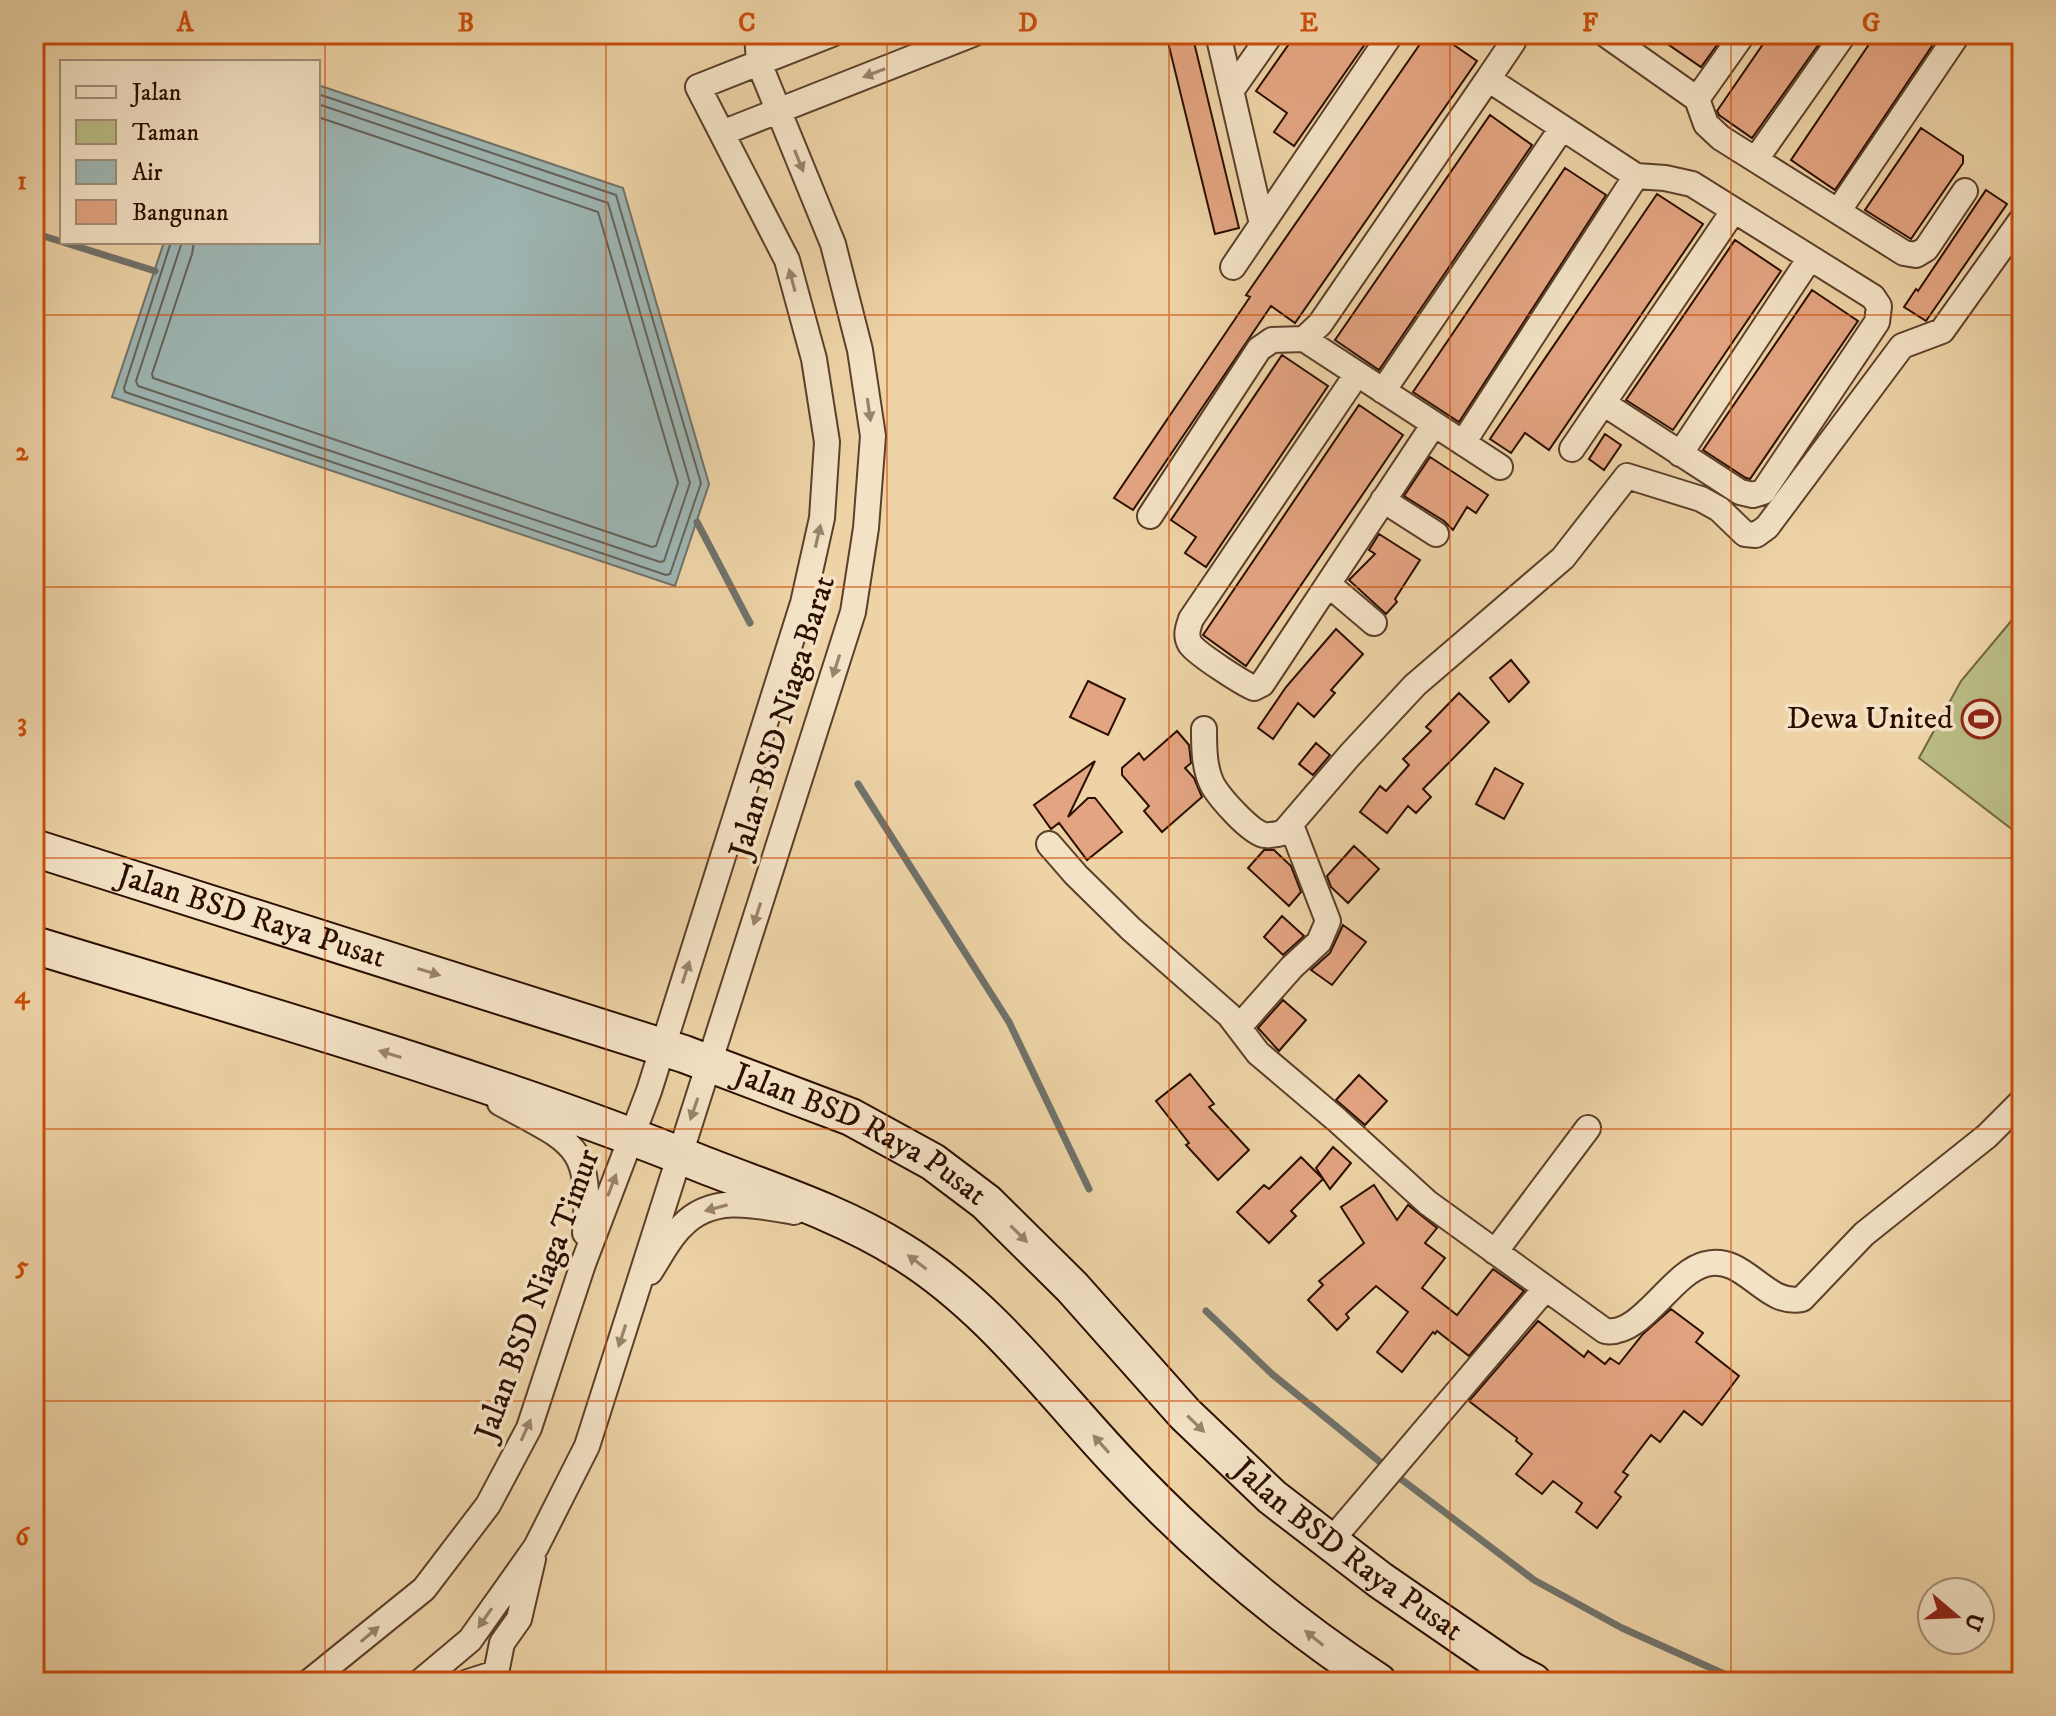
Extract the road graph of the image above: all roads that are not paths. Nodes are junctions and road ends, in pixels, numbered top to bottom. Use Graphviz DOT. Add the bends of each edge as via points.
graph roads {
  1 [pos="757,34"];
  2 [pos="832,34"];
  3 [pos="973,34"];
  4 [pos="1218,34"];
  5 [pos="1271,34"];
  6 [pos="1391,34"];
  7 [pos="1743,34"];
  8 [pos="1844,34"];
  9 [pos="1958,34"];
  10 [pos="1512,37"];
  11 [pos="1621,39"];
  12 [pos="759,63"];
  13 [pos="1488,79"];
  14 [pos="1231,91"];
  15 [pos="1697,99"];
  16 [pos="779,110"];
  17 [pos="1562,128"];
  18 [pos="722,133"];
  19 [pos="1756,159"];
  20 [pos="1636,176"];
  21 [pos="1965,191"];
  22 [pos="1734,210"];
  23 [pos="1839,210"];
  24 [pos="2022,219"];
  25 [pos="1262,224"];
  26 [pos="1810,258"];
  27 [pos="1233,267"];
  28 [pos="1304,339"];
  29 [pos="1357,374"];
  30 [pos="1383,391"];
  31 [pos="1603,403"];
  32 [pos="1434,424"];
  33 [pos="1463,443"];
  34 [pos="1572,449"];
  35 [pos="1680,454"];
  36 [pos="1500,467"];
  37 [pos="1383,500"];
  38 [pos="1150,516"];
  39 [pos="1436,534"];
  40 [pos="1328,584"];
  41 [pos="1374,623"];
  42 [pos="1204,729"];
  43 [pos="1291,825"];
  44 [pos="1049,844"];
  45 [pos="34,848"];
  46 [pos="34,945"];
  47 [pos="1239,1027"];
  48 [pos="662,1046"];
  49 [pos="710,1063"];
  50 [pos="437,1068"];
  51 [pos="2022,1101"];
  52 [pos="1588,1128"];
  53 [pos="631,1136"];
  54 [pos="679,1155"];
  55 [pos="847,1222"];
  56 [pos="1495,1252"];
  57 [pos="583,1264"];
  58 [pos="1545,1289"];
  59 [pos="634,1297"];
  60 [pos="1330,1542"];
  61 [pos="536,1547"];
  62 [pos="501,1677"];
  63 [pos="309,1682"];
  64 [pos="420,1682"];
  65 [pos="468,1682"];
  66 [pos="1378,1682"];
  67 [pos="1533,1682"];
  1 -- 12 [label="street, Jalan BSD Niaga Barat"];
  2 -- 12 [label="street"];
  3 -- 16 [label="street, one-way"];
  4 -- 14 [label="street"];
  5 -- 14 [label="street"];
  6 -- 25 [label="street"];
  7 -- 15 [label="street"];
  8 -- 19 [label="street"];
  9 -- 23 [label="street"];
  10 -- 13 [label="street"];
  11 -- 15 [label="street"];
  12 -- 16 [label="street, Jalan BSD Niaga Barat"];
  12 -- 18 [label="street, Jalan BSD Niaga Barat" via="698,87"];
  13 -- 17 [label="street"];
  13 -- 28 [label="street" via="1320,324"];
  14 -- 25 [label="street"];
  15 -- 19 [label="street" via="1706,124"];
  16 -- 18 [label="street"];
  16 -- 49 [label="street, Jalan BSD Niaga Barat, one-way" via="833,244 860,350 873,436 853,612"];
  17 -- 20 [label="street"];
  17 -- 30 [label="street"];
  48 -- 18 [label="street, Jalan BSD Niaga Barat, one-way" via="803,603 822,518 827,442 814,359 787,260"];
  19 -- 23 [label="street"];
  20 -- 22 [label="street" via="1692,184"];
  20 -- 33 [label="street"];
  21 -- 23 [label="street" via="1926,249 1916,255 1904,253"];
  22 -- 26 [label="street"];
  22 -- 31 [label="street"];
  24 -- 43 [label="street" via="1942,331 1902,346 1767,527 1756,535 1745,534 1701,499 1627,476 1563,558 1415,685"];
  25 -- 27 [label="street"];
  26 -- 35 [label="street"];
  26 -- 35 [label="street" via="1873,297 1879,306 1877,322 1763,492 1740,492"];
  28 -- 29 [label="street"];
  28 -- 38 [label="street" via="1272,340 1259,349"];
  29 -- 30 [label="street"];
  29 -- 40 [label="street" via="1191,619 1186,632 1191,645 1254,688 1262,684"];
  30 -- 32 [label="street"];
  31 -- 34 [label="street"];
  31 -- 35 [label="street"];
  32 -- 33 [label="street"];
  32 -- 37 [label="street"];
  33 -- 36 [label="street"];
  37 -- 39 [label="street"];
  37 -- 40 [label="street"];
  40 -- 41 [label="street"];
  42 -- 43 [label="street" via="1208,771 1229,806 1263,835 1283,833"];
  43 -- 47 [label="street" via="1328,921 1319,942"];
  44 -- 47 [label="street" via="1131,929"];
  45 -- 48 [label="main road, Jalan BSD Raya Pusat, one-way"];
  50 -- 46 [label="main road, one-way"];
  47 -- 56 [label="street" via="1258,1053 1428,1203"];
  48 -- 49 [label="main road, Jalan BSD Raya Pusat"];
  48 -- 53 [label="street, Jalan BSD Niaga Barat"];
  49 -- 54 [label="street, Jalan BSD Niaga Barat, one-way"];
  49 -- 60 [label="main road, Jalan BSD Raya Pusat, one-way" via="851,1117 933,1162 986,1202 1072,1287 1185,1414 1272,1497"];
  50 -- 53 [label="main road"];
  50 -- 57 [label="street" via="565,1139 583,1164 588,1195"];
  51 -- 58 [label="street" via="1987,1136 1864,1234 1802,1299 1772,1293 1737,1267 1704,1264 1631,1324 1613,1332 1594,1325"];
  52 -- 56 [label="street"];
  53 -- 54 [label="main road"];
  57 -- 53 [label="street, Jalan BSD Niaga Timur, one-way"];
  54 -- 55 [label="main road"];
  54 -- 59 [label="street"];
  55 -- 59 [label="street, one-way" via="743,1202 708,1208 682,1225"];
  66 -- 55 [label="main road, one-way" via="1328,1649 1212,1555 1121,1465 1021,1353 954,1290 902,1251"];
  56 -- 58 [label="street"];
  63 -- 57 [label="street, Jalan BSD Niaga Timur, one-way" via="424,1589 488,1505 529,1428"];
  58 -- 60 [label="street"];
  59 -- 61 [label="street, one-way" via="587,1446"];
  60 -- 67 [label="main road, Jalan BSD Raya Pusat"];
  61 -- 62 [label="street" via="519,1619 502,1643"];
  61 -- 64 [label="street, one-way" via="470,1640"];
  62 -- 65 [label="street"];
}
